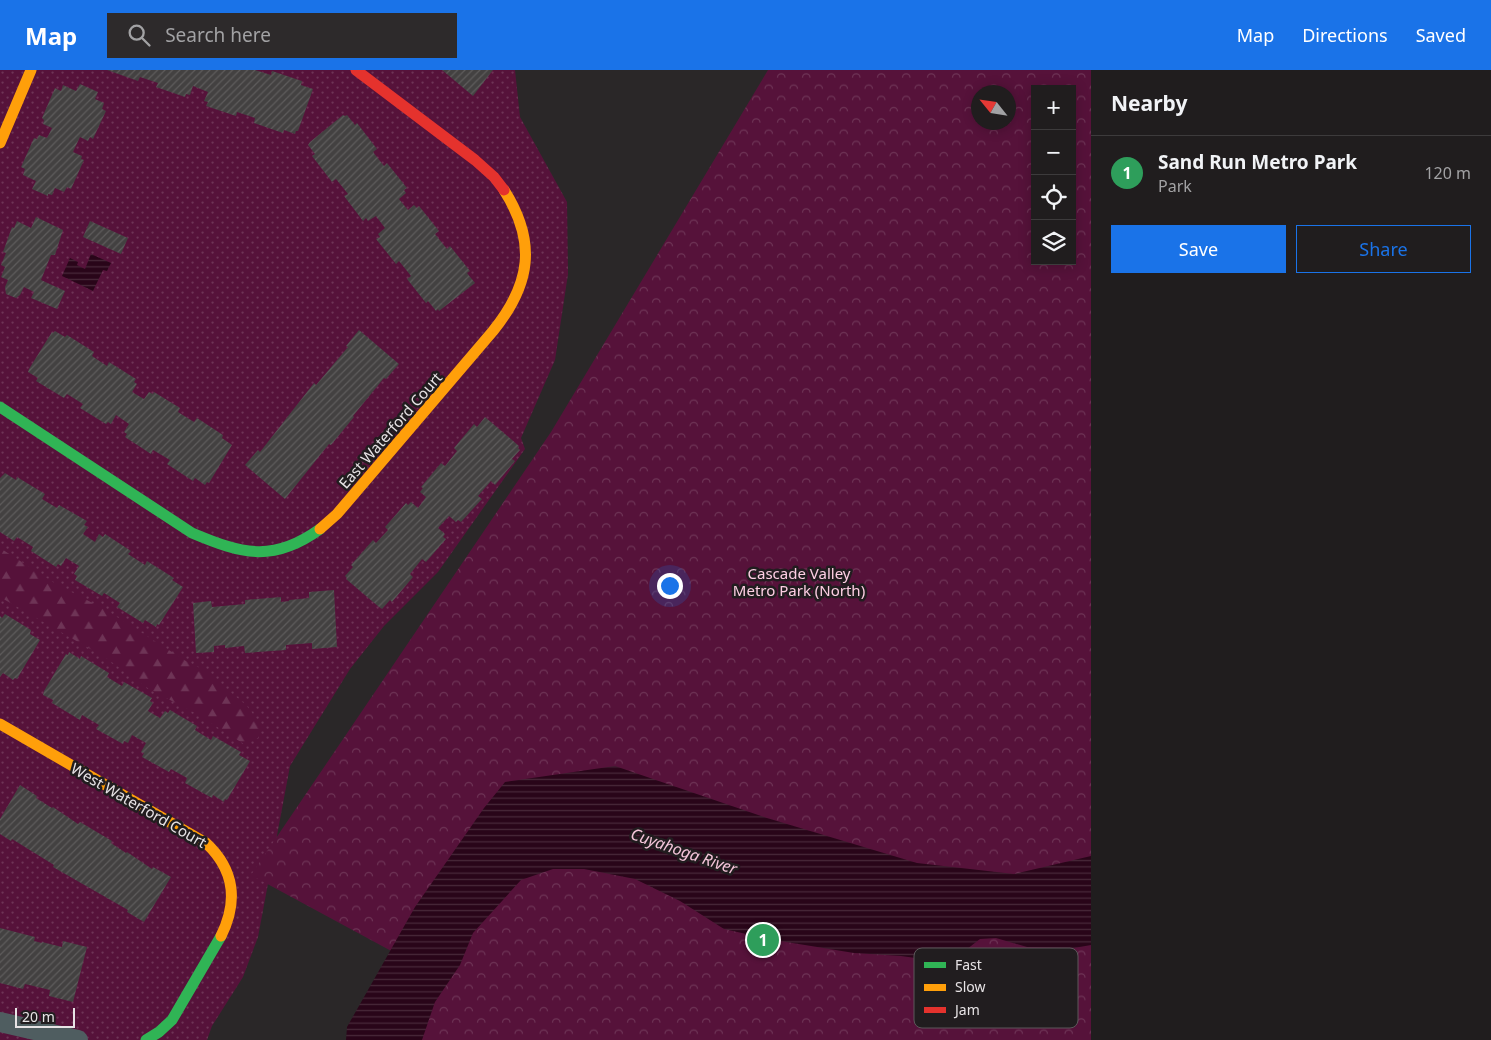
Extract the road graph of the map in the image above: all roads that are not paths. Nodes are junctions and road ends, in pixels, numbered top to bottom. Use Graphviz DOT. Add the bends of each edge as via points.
graph roads {
  1 [pos="31,70"];
  2 [pos="356,70"];
  3 [pos="0,143"];
  4 [pos="0,407"];
  5 [pos="0,724"];
  6 [pos="0,1022"];
  7 [pos="78,1040"];
  8 [pos="146,1040"];
  1 -- 3 [label="street"];
  2 -- 4 [label="street, East Waterford Court" via="468,154 507,192 522,227 524,272 509,310 493,331 319,531 288,549 271,552 252,553 210,542"];
  5 -- 8 [label="street, West Waterford Court" via="206,843 226,868 233,899 226,929 172,1020"];
  6 -- 7 [label="street"];
}
